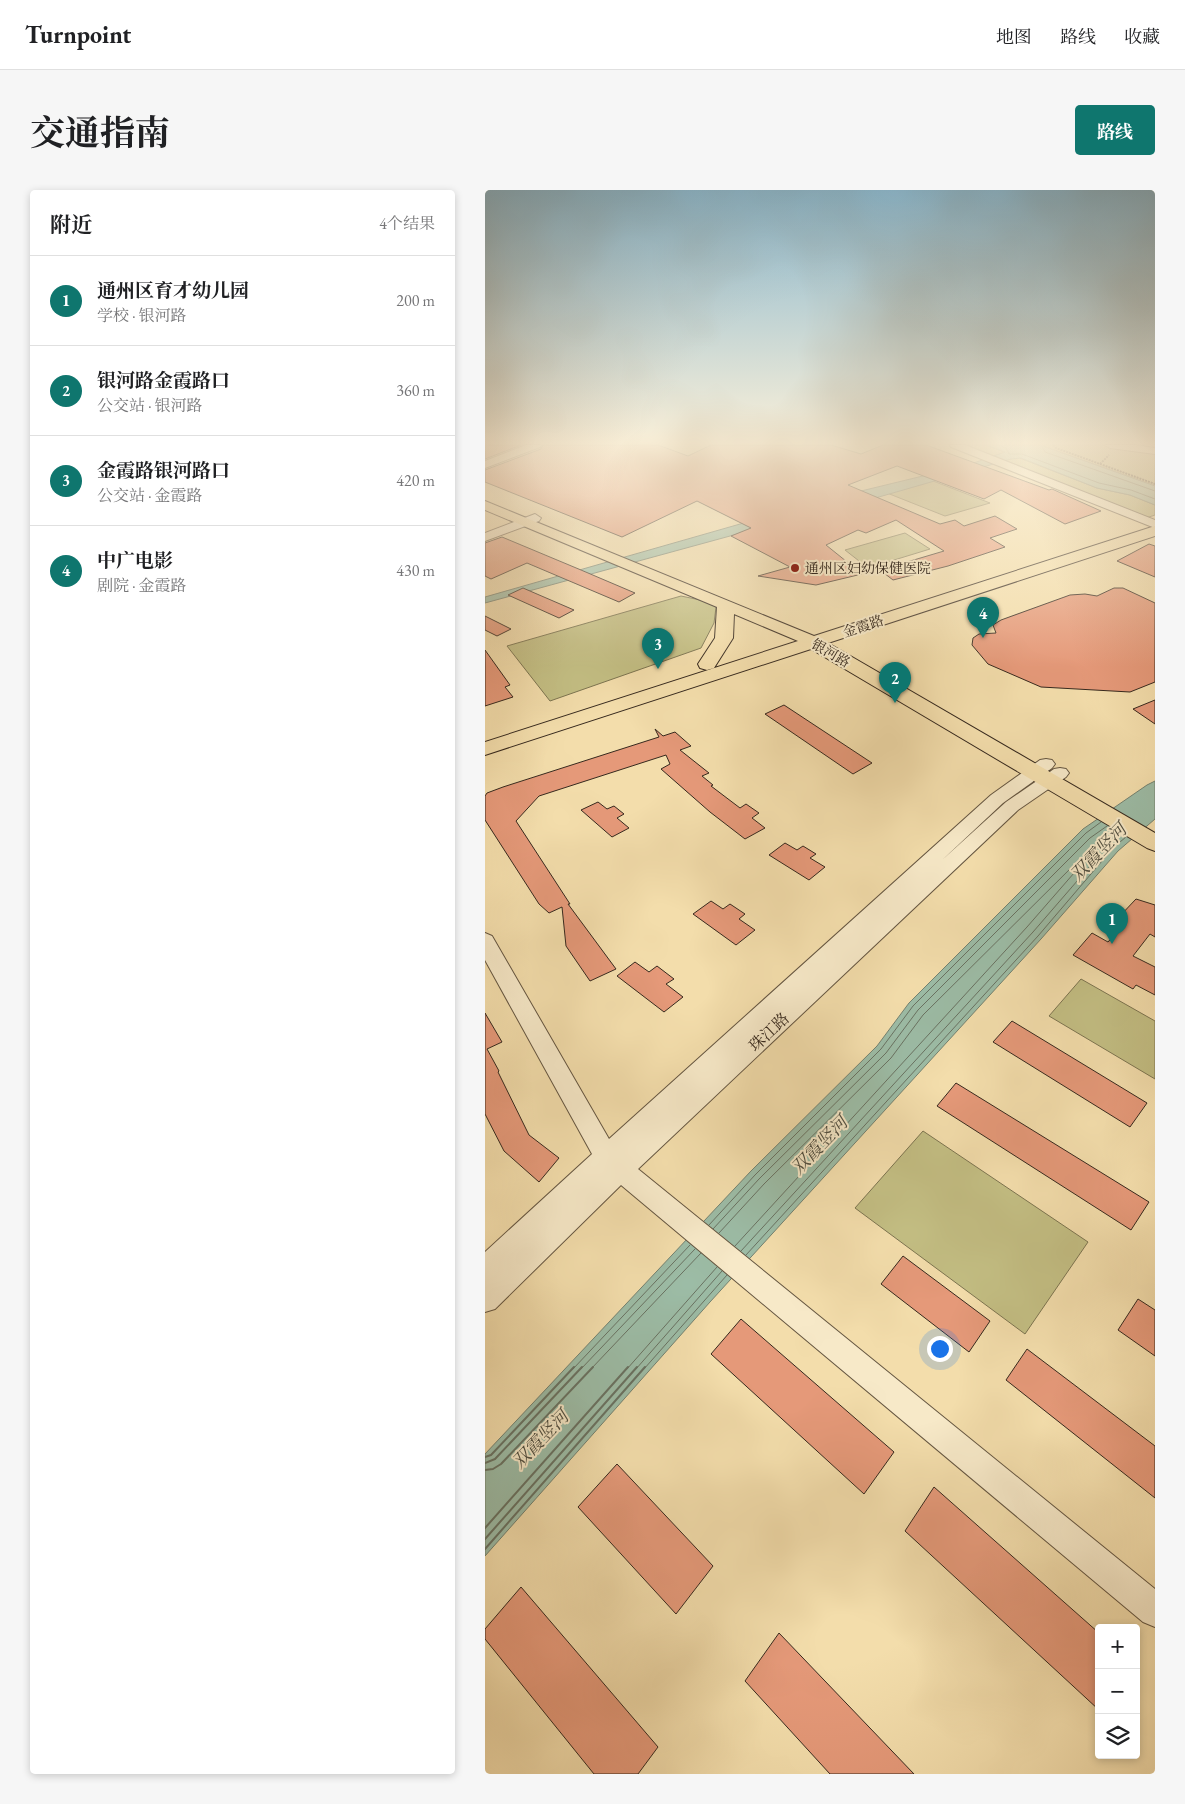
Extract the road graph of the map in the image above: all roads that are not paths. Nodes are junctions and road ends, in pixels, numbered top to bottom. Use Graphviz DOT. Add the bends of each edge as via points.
graph roads {
  1 [pos="527,519"];
  2 [pos="1139,519"];
  3 [pos="530,520"];
  4 [pos="1154,525"];
  5 [pos="485,537"];
  6 [pos="726,605"];
  7 [pos="811,636"];
  8 [pos="707,664"];
  9 [pos="485,737"];
  10 [pos="485,749"];
  11 [pos="1047,772"];
  12 [pos="1098,803"];
  13 [pos="1155,828"];
  14 [pos="1155,844"];
  15 [pos="485,941"];
  16 [pos="613,1163"];
  17 [pos="485,1270"];
  18 [pos="485,1299"];
  19 [pos="1155,1610"];
  1 -- 3 [label="main road, 银河路"];
  2 -- 4 [label="street"];
  3 -- 5 [label="street"];
  3 -- 6 [label="main road, 银河路"];
  3 -- 7 [label="main road, 银河路"];
  4 -- 7 [label="main road, 金霞路"];
  6 -- 7 [label="main road, 银河路"];
  6 -- 8 [label="main road" via="724,638"];
  7 -- 8 [label="main road, 金霞路"];
  7 -- 10 [label="main road, 金霞路"];
  7 -- 11 [label="main road, 银河路"];
  8 -- 9 [label="main road, 金霞路"];
  11 -- 12 [label="main road, 银河路"];
  11 -- 16 [label="street, 珠江路"];
  12 -- 13 [label="main road, 银河路"];
  12 -- 14 [label="main road, 银河路"];
  15 -- 16 [label="street"];
  16 -- 17 [label="street, 珠江路"];
  16 -- 18 [label="street, 珠江路"];
  16 -- 19 [label="street"];
}
